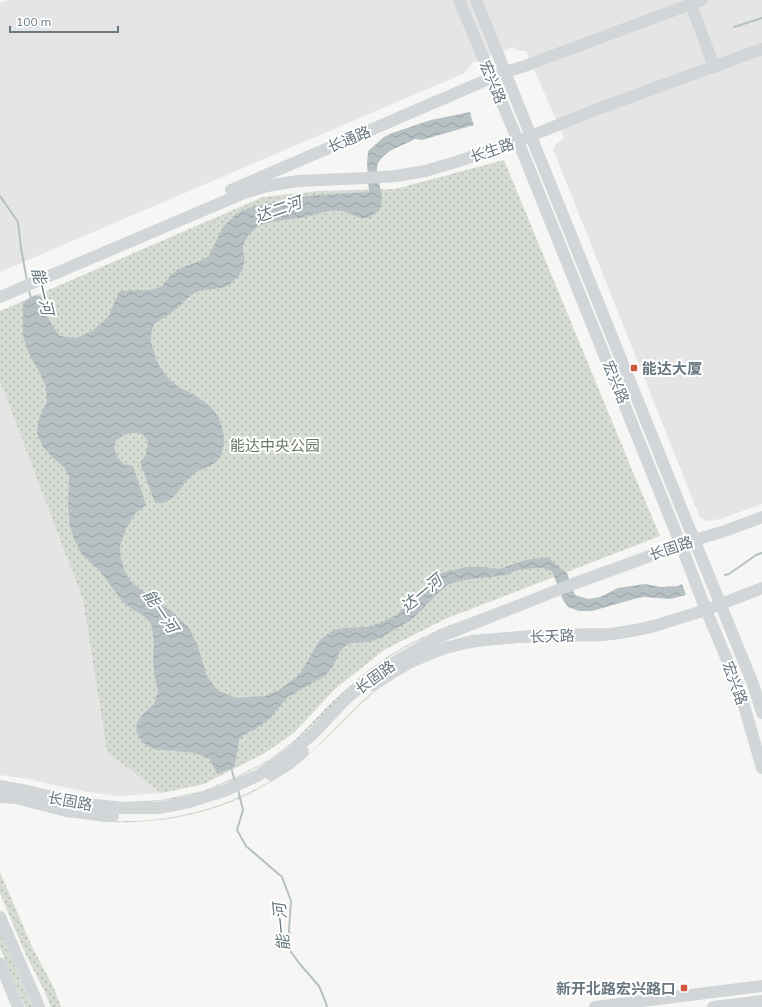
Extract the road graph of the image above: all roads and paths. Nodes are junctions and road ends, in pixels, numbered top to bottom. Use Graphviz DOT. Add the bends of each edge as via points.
graph roads {
  1 [pos="458,0"];
  2 [pos="476,0"];
  3 [pos="696,2"];
  4 [pos="762,49"];
  5 [pos="714,67"];
  6 [pos="505,72"];
  7 [pos="491,78"];
  8 [pos="531,136"];
  9 [pos="518,141"];
  10 [pos="0,288"];
  11 [pos="0,297"];
  12 [pos="762,517"];
  13 [pos="694,540"];
  14 [pos="682,545"];
  15 [pos="762,588"];
  16 [pos="720,604"];
  17 [pos="706,610"];
  18 [pos="351,704"];
  19 [pos="762,713"];
  20 [pos="762,768"];
  21 [pos="0,786"];
  22 [pos="0,797"];
  23 [pos="0,917"];
  24 [pos="0,963"];
  25 [pos="762,986"];
  26 [pos="762,1001"];
  27 [pos="18,1007"];
  28 [pos="39,1007"];
  29 [pos="595,1007"];
  30 [pos="713,1007"];
  1 -- 7 [label="street, 宏兴路"];
  2 -- 6 [label="street, 宏兴路"];
  3 -- 5 [label="street"];
  3 -- 6 [label="street, 长通路"];
  4 -- 5 [label="street, 长生路"];
  5 -- 8 [label="street, 长生路"];
  6 -- 7 [label="street, 长通路"];
  6 -- 8 [label="street, 宏兴路"];
  7 -- 9 [label="street, 宏兴路"];
  7 -- 10 [label="street, 长通路"];
  8 -- 9 [label="street, 长生路"];
  8 -- 13 [label="street, 宏兴路"];
  9 -- 11 [label="street, 长生路" via="425,171 380,177 298,181 267,186 212,206"];
  9 -- 14 [label="street, 宏兴路"];
  12 -- 13 [label="street, 长固路"];
  13 -- 14 [label="street, 长固路"];
  13 -- 16 [label="street, 宏兴路"];
  14 -- 17 [label="street, 宏兴路"];
  14 -- 21 [label="street, 长固路" via="573,584 437,638 373,676 347,698 313,734 259,775 224,791 159,808 119,808 79,803"];
  15 -- 16 [label="street, 长天路"];
  16 -- 17 [label="street, 长天路"];
  16 -- 19 [label="street, 宏兴路" via="753,684"];
  17 -- 18 [label="street, 长天路" via="657,626 611,634 506,638 472,641 445,648 410,662 373,685"];
  17 -- 20 [label="street, 宏兴路" via="738,688"];
  18 -- 22 [label="street, 长固路" via="324,734 289,764 264,780 213,803 160,816 116,816 66,811 16,798"];
  23 -- 28 [label="street"];
  24 -- 27 [label="street"];
  25 -- 29 [label="street"];
  26 -- 30 [label="street"];
}
